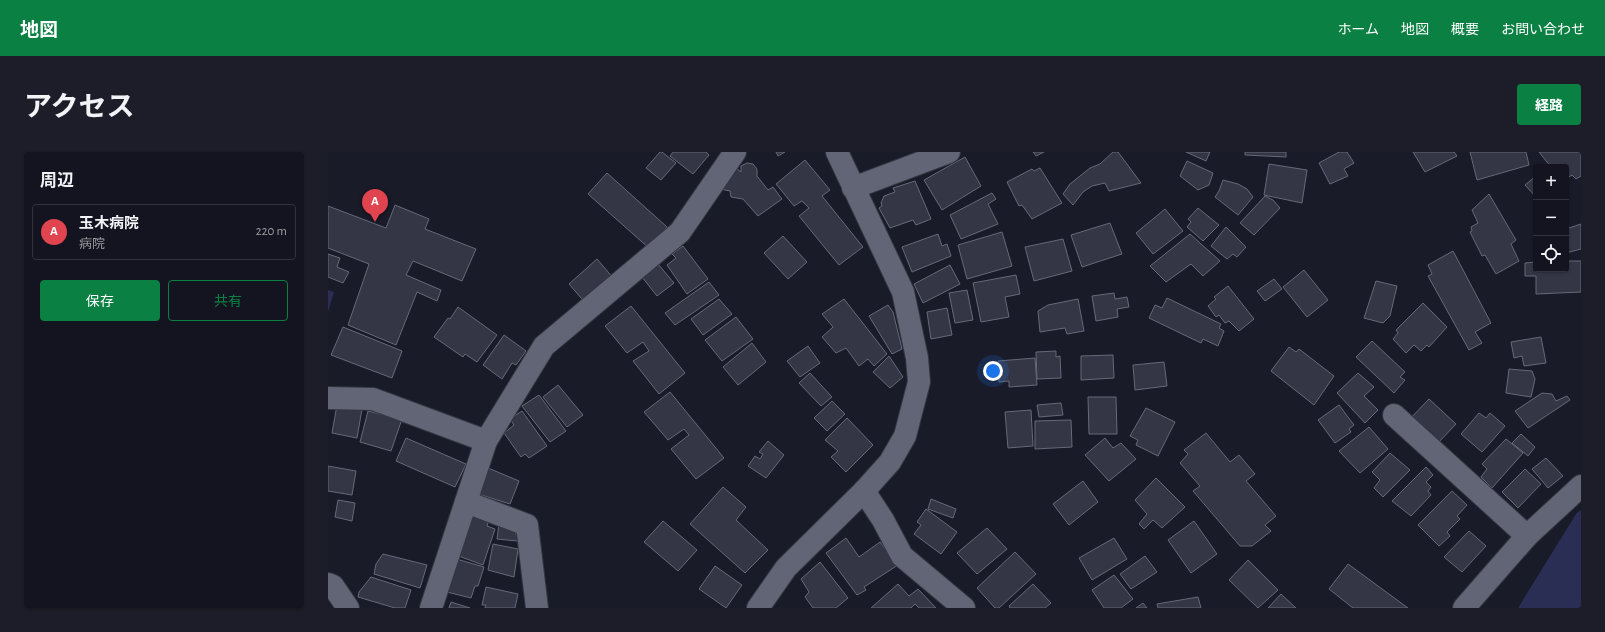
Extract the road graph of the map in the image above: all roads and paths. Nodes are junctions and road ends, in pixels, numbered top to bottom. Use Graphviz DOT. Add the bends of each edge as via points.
graph roads {
  1 [pos="735,152"];
  2 [pos="837,152"];
  3 [pos="949,152"];
  4 [pos="853,188"];
  5 [pos="328,398"];
  6 [pos="1394,415"];
  7 [pos="486,441"];
  8 [pos="1581,486"];
  9 [pos="864,490"];
  10 [pos="466,502"];
  11 [pos="1527,536"];
  12 [pos="328,584"];
  13 [pos="348,608"];
  14 [pos="431,608"];
  15 [pos="537,608"];
  16 [pos="758,608"];
  17 [pos="964,608"];
  18 [pos="1464,608"];
  1 -- 7 [label="street" via="680,232 544,346"];
  2 -- 4 [label="street"];
  3 -- 4 [label="street"];
  4 -- 9 [label="street" via="902,292 917,358 919,382 906,436 890,462"];
  5 -- 7 [label="street" via="373,399"];
  6 -- 11 [label="street"];
  7 -- 10 [label="street"];
  8 -- 11 [label="street"];
  9 -- 16 [label="street" via="786,568"];
  9 -- 17 [label="street" via="902,556"];
  10 -- 14 [label="street"];
  10 -- 15 [label="street" via="527,525"];
  11 -- 18 [label="street"];
  12 -- 13 [label="street" via="333,586"];
}
